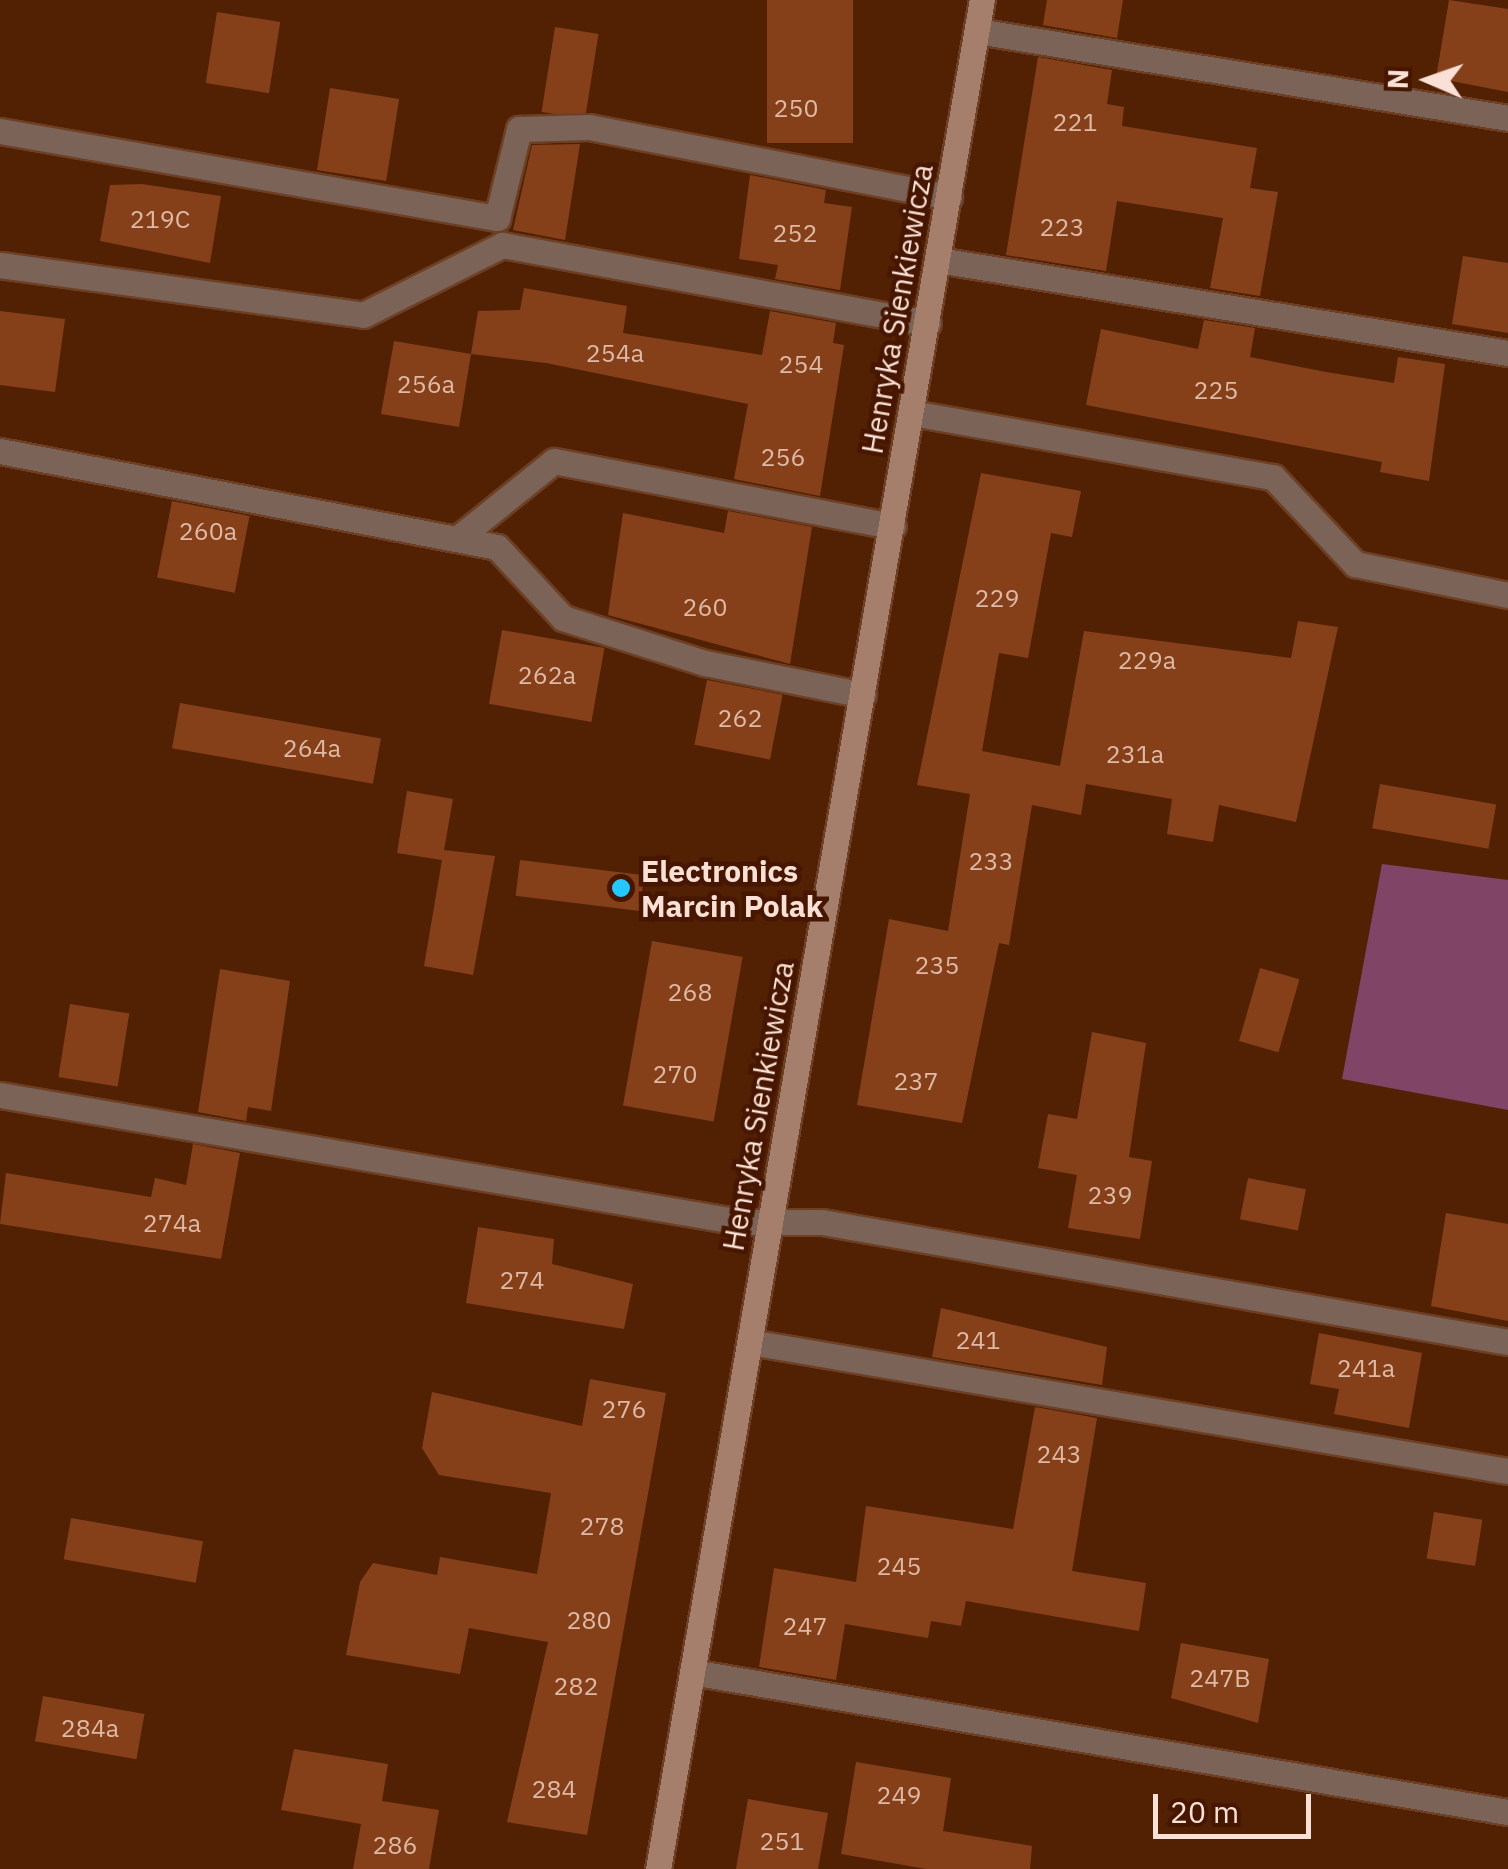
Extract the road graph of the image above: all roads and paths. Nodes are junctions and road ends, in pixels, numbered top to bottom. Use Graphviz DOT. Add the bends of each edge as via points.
graph roads {
  1 [pos="982,0"];
  2 [pos="977,31"];
  3 [pos="1508,118"];
  4 [pos="0,131"];
  5 [pos="949,196"];
  6 [pos="938,260"];
  7 [pos="0,264"];
  8 [pos="928,323"];
  9 [pos="1508,353"];
  10 [pos="912,413"];
  11 [pos="0,452"];
  12 [pos="893,526"];
  13 [pos="458,539"];
  14 [pos="1508,595"];
  15 [pos="863,694"];
  16 [pos="0,1095"];
  17 [pos="771,1220"];
  18 [pos="750,1342"];
  19 [pos="1508,1342"];
  20 [pos="1508,1471"];
  21 [pos="692,1672"];
  22 [pos="1508,1812"];
  23 [pos="658,1869"];
  1 -- 2 [label="street, Henryka Sienkiewicza"];
  2 -- 3 [label="lane"];
  2 -- 5 [label="street, Henryka Sienkiewicza"];
  4 -- 5 [label="lane" via="497,218 519,129 590,127"];
  5 -- 6 [label="street, Henryka Sienkiewicza"];
  6 -- 8 [label="street, Henryka Sienkiewicza"];
  6 -- 9 [label="lane"];
  7 -- 8 [label="lane" via="363,316 502,245"];
  8 -- 10 [label="street, Henryka Sienkiewicza"];
  10 -- 12 [label="street, Henryka Sienkiewicza"];
  10 -- 14 [label="lane" via="1273,477 1355,564"];
  11 -- 13 [label="lane"];
  12 -- 13 [label="lane" via="554,461"];
  12 -- 15 [label="street, Henryka Sienkiewicza"];
  13 -- 15 [label="lane" via="497,547 563,618 705,663"];
  15 -- 17 [label="street, Henryka Sienkiewicza"];
  16 -- 17 [label="lane"];
  17 -- 18 [label="street, Henryka Sienkiewicza"];
  17 -- 19 [label="lane" via="822,1222"];
  18 -- 20 [label="lane"];
  18 -- 21 [label="street, Henryka Sienkiewicza"];
  21 -- 22 [label="lane"];
  21 -- 23 [label="street, Henryka Sienkiewicza"];
}
